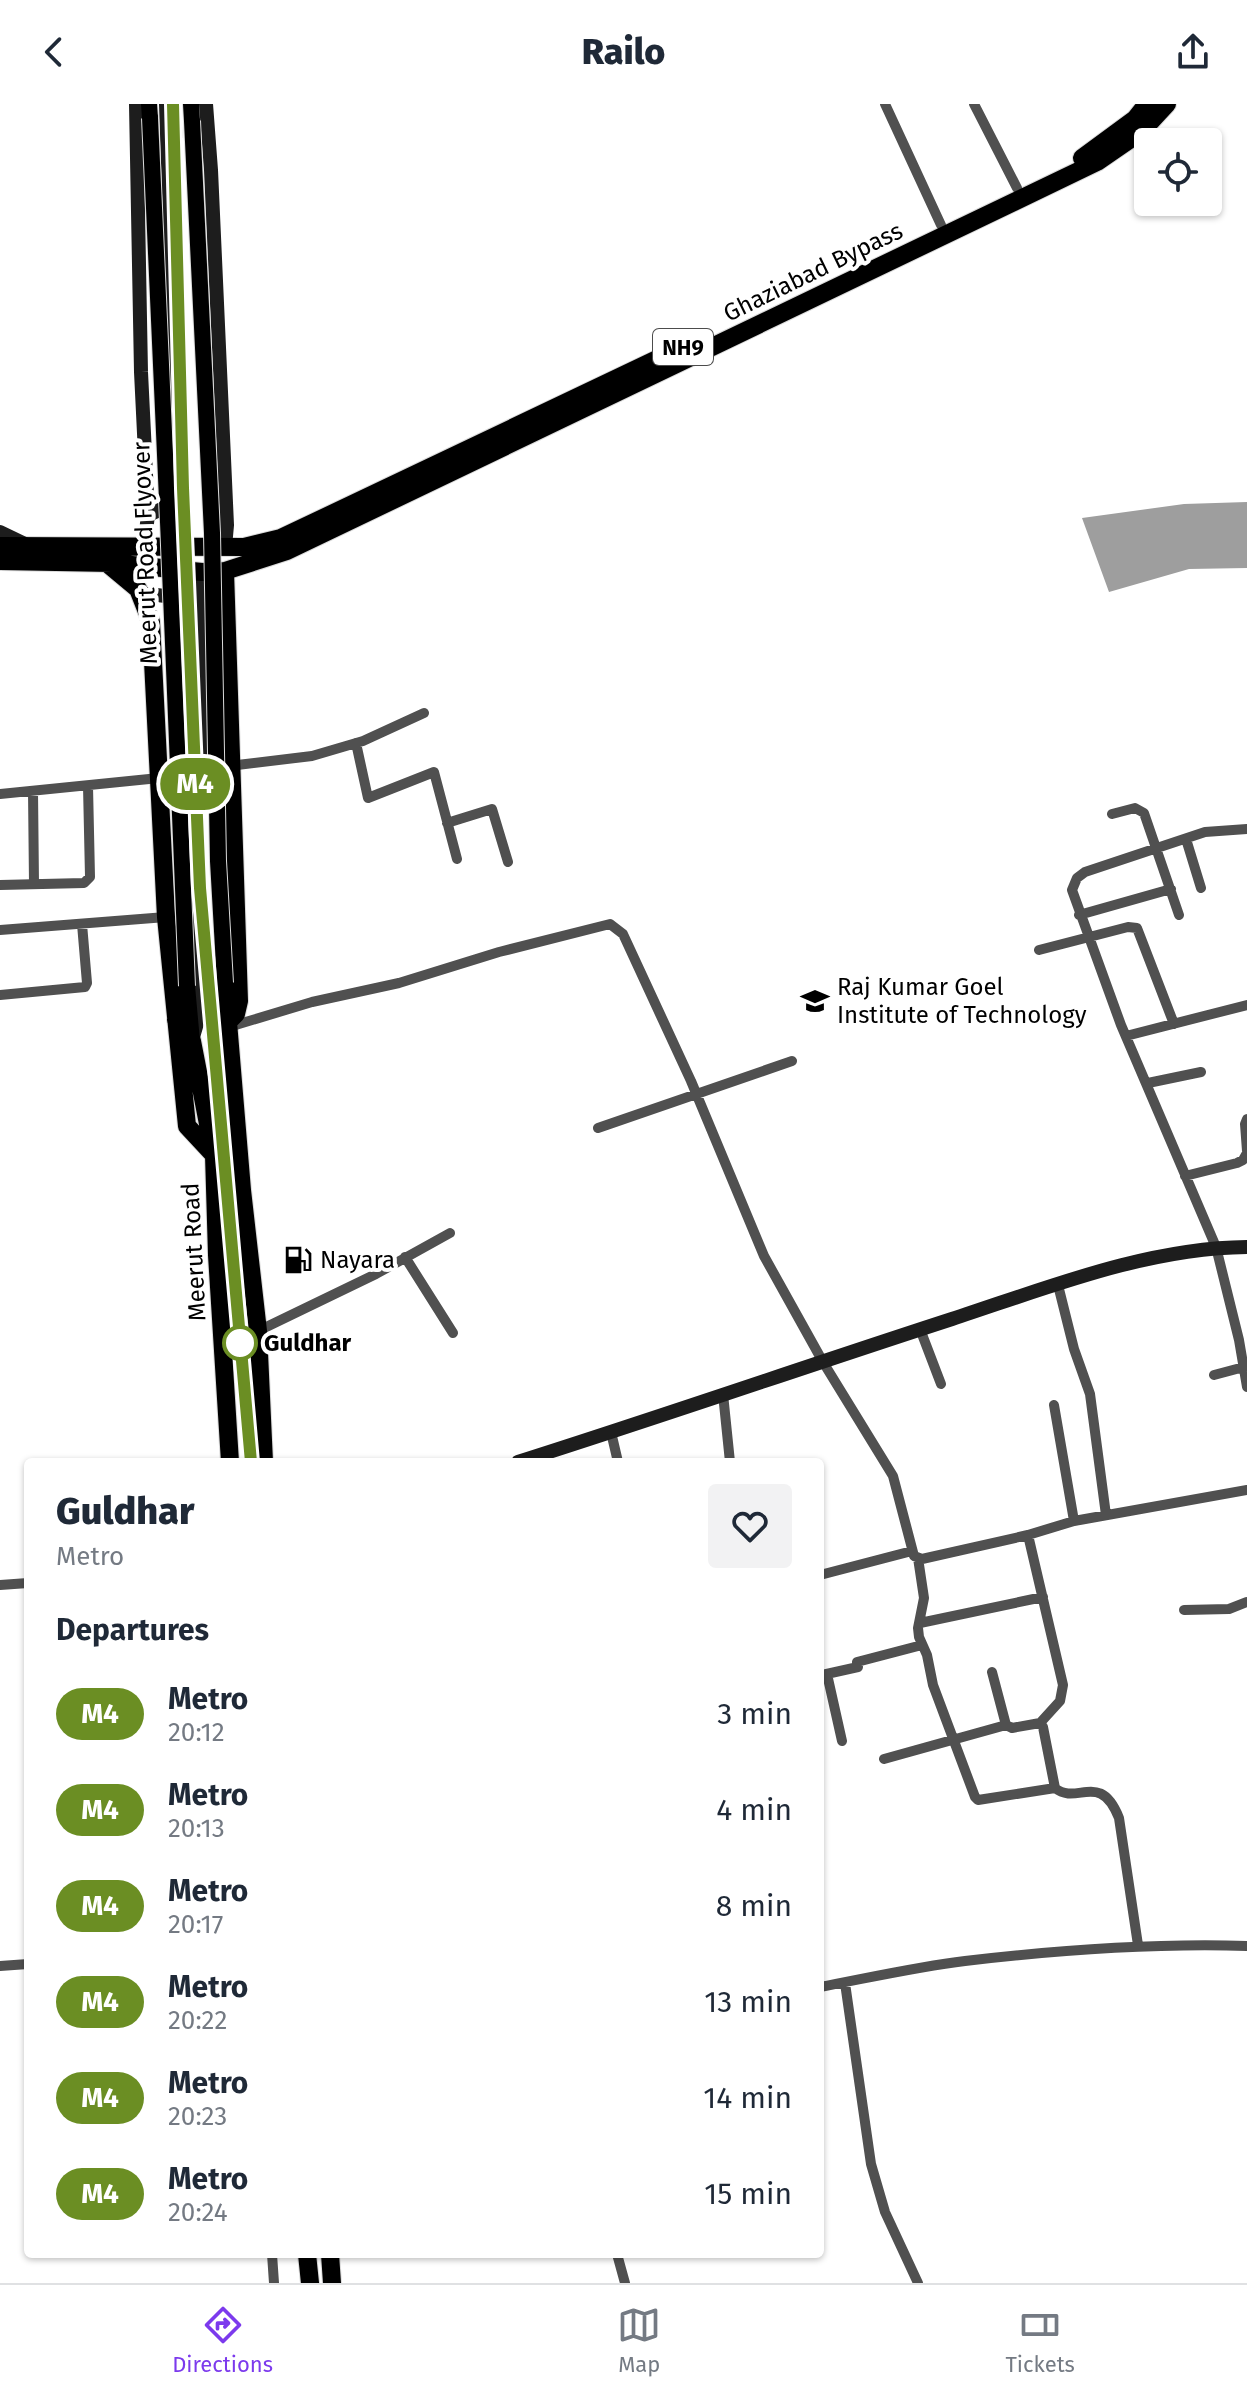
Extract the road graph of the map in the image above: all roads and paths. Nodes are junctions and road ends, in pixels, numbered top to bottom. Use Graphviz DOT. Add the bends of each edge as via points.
graph roads {
  1 [pos="136,104"];
  2 [pos="166,104"];
  3 [pos="206,104"];
  4 [pos="885,104"];
  5 [pos="974,104"];
  6 [pos="1147,104"];
  7 [pos="1167,104"];
  8 [pos="150,111"];
  9 [pos="192,112"];
  10 [pos="1017,188"];
  11 [pos="941,225"];
  12 [pos="885,257"];
  13 [pos="148,515"];
  14 [pos="0,532"];
  15 [pos="0,546"];
  16 [pos="28,546"];
  17 [pos="225,547"];
  18 [pos="144,548"];
  19 [pos="5,562"];
  20 [pos="106,563"];
  21 [pos="225,571"];
  22 [pos="202,572"];
  23 [pos="141,594"];
  24 [pos="227,608"];
  25 [pos="204,611"];
  26 [pos="424,713"];
  27 [pos="356,743"];
  28 [pos="229,766"];
  29 [pos="159,778"];
  30 [pos="88,786"];
  31 [pos="33,791"];
  32 [pos="0,794"];
  33 [pos="1112,814"];
  34 [pos="447,823"];
  35 [pos="1247,829"];
  36 [pos="1186,839"];
  37 [pos="1157,848"];
  38 [pos="457,859"];
  39 [pos="508,862"];
  40 [pos="34,884"];
  41 [pos="0,885"];
  42 [pos="1201,888"];
  43 [pos="1171,889"];
  44 [pos="1079,915"];
  45 [pos="1179,915"];
  46 [pos="166,917"];
  47 [pos="82,924"];
  48 [pos="0,930"];
  49 [pos="1088,937"];
  50 [pos="1039,950"];
  51 [pos="0,995"];
  52 [pos="1247,1005"];
  53 [pos="174,1018"];
  54 [pos="229,1024"];
  55 [pos="1174,1024"];
  56 [pos="1126,1036"];
  57 [pos="192,1041"];
  58 [pos="792,1061"];
  59 [pos="1201,1072"];
  60 [pos="1148,1083"];
  61 [pos="696,1094"];
  62 [pos="1247,1119"];
  63 [pos="598,1128"];
  64 [pos="238,1151"];
  65 [pos="1247,1152"];
  66 [pos="214,1155"];
  67 [pos="1185,1176"];
  68 [pos="450,1233"];
  69 [pos="1216,1247"];
  70 [pos="1247,1247"];
  71 [pos="405,1257"];
  72 [pos="1058,1285"];
  73 [pos="920,1329"];
  74 [pos="258,1331"];
  75 [pos="453,1333"];
  76 [pos="823,1362"];
  77 [pos="1244,1367"];
  78 [pos="1214,1375"];
  79 [pos="941,1384"];
  80 [pos="1247,1387"];
  81 [pos="723,1394"];
  82 [pos="1054,1405"];
  83 [pos="611,1432"];
  84 [pos="230,1458"];
  85 [pos="264,1458"];
  86 [pos="533,1458"];
  87 [pos="617,1458"];
  88 [pos="730,1458"];
  89 [pos="1247,1490"];
  90 [pos="1106,1515"];
  91 [pos="1074,1521"];
  92 [pos="1028,1535"];
  93 [pos="915,1555"];
  94 [pos="824,1574"];
  95 [pos="24,1583"];
  96 [pos="0,1585"];
  97 [pos="1043,1597"];
  98 [pos="1247,1602"];
  99 [pos="1184,1610"];
  100 [pos="920,1623"];
  101 [pos="922,1645"];
  102 [pos="992,1672"];
  103 [pos="824,1675"];
  104 [pos="824,1678"];
  105 [pos="1040,1723"];
  106 [pos="1006,1725"];
  107 [pos="842,1741"];
  108 [pos="953,1741"];
  109 [pos="884,1759"];
  110 [pos="1055,1788"];
  111 [pos="1138,1945"];
  112 [pos="1247,1946"];
  113 [pos="24,1964"];
  114 [pos="0,1966"];
  115 [pos="845,1983"];
  116 [pos="824,1986"];
  117 [pos="272,2258"];
  118 [pos="307,2258"];
  119 [pos="330,2258"];
  120 [pos="618,2258"];
  121 [pos="274,2283"];
  122 [pos="310,2283"];
  123 [pos="332,2283"];
  124 [pos="625,2283"];
  125 [pos="918,2283"];
  1 -- 13 [label="street"];
  2 -- 13 [label="street" via="179,490 173,504"];
  3 -- 17 [label="street"];
  4 -- 11 [label="street"];
  5 -- 10 [label="street"];
  6 -- 10 [label="highway, Ghaziabad Bypass / NH9" via="1084,157"];
  7 -- 12 [label="highway, Ghaziabad Bypass / NH9" via="1142,131 1097,162"];
  8 -- 57 [label="main road, Meerut Road Flyover, bridge"];
  9 -- 54 [label="main road, bridge" via="212,533 218,861"];
  10 -- 11 [label="highway, Ghaziabad Bypass / NH9"];
  11 -- 12 [label="highway, Ghaziabad Bypass / NH9"];
  12 -- 17 [label="highway, Ghaziabad Bypass / NH9" via="281,538"];
  12 -- 21 [label="highway, Ghaziabad Bypass / NH9" via="287,551"];
  13 -- 18 [label="street"];
  14 -- 16 [label="street"];
  15 -- 16 [label="highway, NH9"];
  16 -- 18 [label="highway, NH9"];
  17 -- 18 [label="highway, Ghaziabad Bypass / NH9"];
  19 -- 20 [label="highway, NH9"];
  20 -- 22 [label="highway, NH9"];
  20 -- 23 [label="highway"];
  21 -- 22 [label="highway, Ghaziabad Bypass / NH9"];
  21 -- 24 [label="highway"];
  22 -- 25 [label="street"];
  23 -- 29 [label="highway" via="152,632"];
  23 -- 57 [label="street" via="174,599 180,613 200,1013"];
  24 -- 25 [label="highway"];
  24 -- 28 [label="highway"];
  25 -- 54 [label="street" via="216,930 221,1012"];
  26 -- 27 [label="street"];
  27 -- 28 [label="street" via="295,759"];
  27 -- 34 [label="street" via="368,798 434,772"];
  28 -- 54 [label="highway" via="239,1001"];
  29 -- 30 [label="street"];
  29 -- 46 [label="highway"];
  30 -- 31 [label="street"];
  30 -- 40 [label="street" via="90,877 84,883"];
  31 -- 32 [label="street"];
  31 -- 40 [label="street"];
  33 -- 37 [label="street" via="1142,809"];
  34 -- 38 [label="street"];
  34 -- 39 [label="street" via="492,809"];
  35 -- 36 [label="street"];
  36 -- 37 [label="street"];
  36 -- 42 [label="street"];
  37 -- 43 [label="street"];
  37 -- 44 [label="street" via="1077,878 1072,890"];
  40 -- 41 [label="street"];
  43 -- 44 [label="street"];
  43 -- 45 [label="street"];
  44 -- 49 [label="street"];
  46 -- 47 [label="street"];
  46 -- 53 [label="highway"];
  47 -- 48 [label="street"];
  47 -- 51 [label="street" via="85,987"];
  49 -- 50 [label="street"];
  49 -- 55 [label="street" via="1137,928"];
  49 -- 56 [label="street"];
  52 -- 55 [label="street"];
  53 -- 57 [label="highway"];
  53 -- 66 [label="highway" via="187,1126"];
  54 -- 61 [label="street" via="610,924 623,934"];
  54 -- 64 [label="highway"];
  55 -- 56 [label="street"];
  56 -- 60 [label="street"];
  57 -- 66 [label="highway, Meerut Road"];
  58 -- 61 [label="street"];
  59 -- 60 [label="street"];
  60 -- 67 [label="street"];
  61 -- 63 [label="street"];
  61 -- 76 [label="street" via="764,1256"];
  62 -- 65 [label="street"];
  64 -- 66 [label="highway"];
  64 -- 74 [label="highway"];
  65 -- 67 [label="street" via="1237,1163"];
  66 -- 84 [label="highway, Meerut Road"];
  67 -- 69 [label="street"];
  68 -- 71 [label="street"];
  69 -- 70 [label="street"];
  69 -- 72 [label="street" via="1137,1261"];
  69 -- 77 [label="street"];
  71 -- 74 [label="street"];
  71 -- 75 [label="street"];
  72 -- 73 [label="street"];
  72 -- 90 [label="street" via="1090,1394"];
  73 -- 76 [label="street"];
  73 -- 79 [label="street"];
  74 -- 85 [label="highway"];
  76 -- 81 [label="street"];
  76 -- 93 [label="street" via="893,1476"];
  77 -- 78 [label="street"];
  77 -- 80 [label="street"];
  81 -- 83 [label="street"];
  81 -- 88 [label="street"];
  82 -- 91 [label="street"];
  83 -- 86 [label="street"];
  83 -- 87 [label="street"];
  89 -- 90 [label="street"];
  90 -- 91 [label="street"];
  91 -- 92 [label="street"];
  92 -- 93 [label="street"];
  92 -- 97 [label="street"];
  93 -- 94 [label="street"];
  93 -- 100 [label="street" via="924,1598"];
  95 -- 96 [label="street"];
  97 -- 100 [label="street"];
  97 -- 105 [label="street" via="1063,1685 1060,1701"];
  98 -- 99 [label="street" via="1229,1609"];
  100 -- 101 [label="street"];
  101 -- 103 [label="street"];
  101 -- 108 [label="street"];
  102 -- 106 [label="street"];
  104 -- 107 [label="street"];
  105 -- 106 [label="street"];
  105 -- 110 [label="street"];
  106 -- 108 [label="street"];
  108 -- 109 [label="street"];
  108 -- 110 [label="street" via="978,1800"];
  110 -- 111 [label="street" via="1063,1793 1100,1793 1114,1806"];
  111 -- 112 [label="street"];
  111 -- 115 [label="street" via="963,1961"];
  113 -- 114 [label="street"];
  115 -- 116 [label="street"];
  115 -- 125 [label="street" via="874,2177"];
  117 -- 121 [label="street"];
  118 -- 122 [label="highway"];
  119 -- 123 [label="highway"];
  120 -- 124 [label="street"];
}
